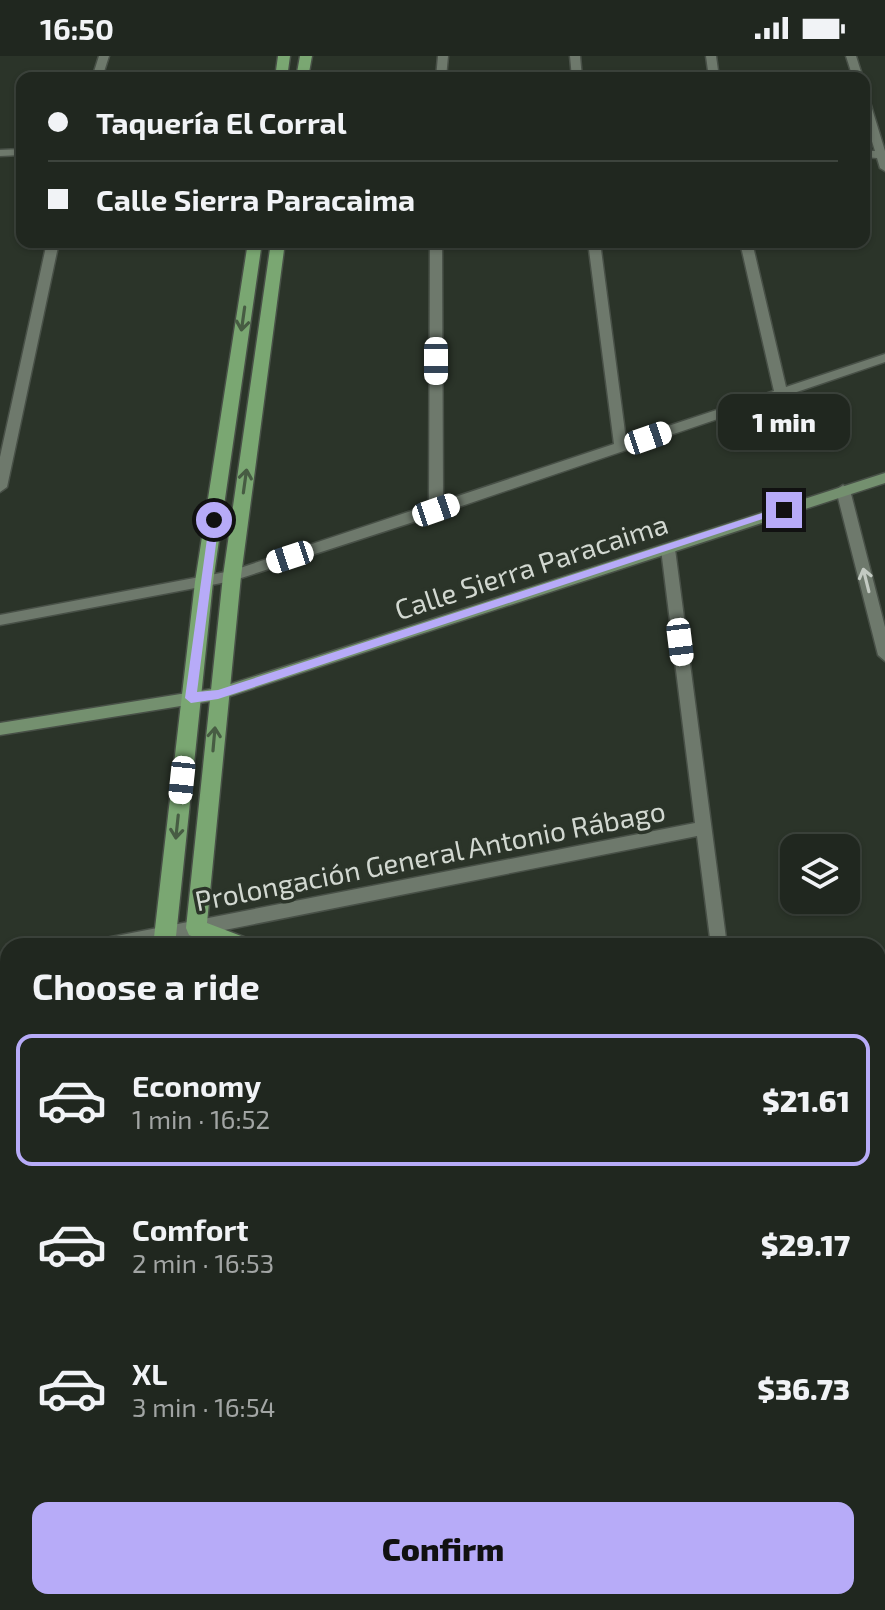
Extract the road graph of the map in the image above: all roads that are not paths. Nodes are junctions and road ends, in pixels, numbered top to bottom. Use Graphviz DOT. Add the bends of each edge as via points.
graph roads {
  1 [pos="870,119"];
  2 [pos="870,154"];
  3 [pos="881,155"];
  4 [pos="885,168"];
  5 [pos="52,248"];
  6 [pos="254,248"];
  7 [pos="277,248"];
  8 [pos="436,248"];
  9 [pos="595,248"];
  10 [pos="747,248"];
  11 [pos="885,358"];
  12 [pos="781,393"];
  13 [pos="621,447"];
  14 [pos="885,478"];
  15 [pos="0,487"];
  16 [pos="843,490"];
  17 [pos="436,510"];
  18 [pos="668,549"];
  19 [pos="232,576"];
  20 [pos="204,582"];
  21 [pos="0,620"];
  22 [pos="885,655"];
  23 [pos="218,694"];
  24 [pos="191,698"];
  25 [pos="0,729"];
  26 [pos="703,828"];
  27 [pos="196,928"];
  28 [pos="165,938"];
  29 [pos="170,938"];
  30 [pos="222,938"];
  31 [pos="718,938"];
  1 -- 3 [label="street"];
  2 -- 3 [label="street"];
  3 -- 4 [label="street"];
  5 -- 15 [label="street"];
  6 -- 20 [label="main road, one-way"];
  19 -- 7 [label="main road, one-way"];
  8 -- 17 [label="street"];
  9 -- 13 [label="street"];
  10 -- 12 [label="street"];
  11 -- 12 [label="street"];
  12 -- 13 [label="street"];
  13 -- 17 [label="street"];
  14 -- 16 [label="street, Calle Sierra Paracaima"];
  16 -- 18 [label="street, Calle Sierra Paracaima"];
  22 -- 16 [label="street, one-way"];
  17 -- 19 [label="street"];
  18 -- 23 [label="street, Calle Sierra Paracaima"];
  18 -- 26 [label="street"];
  19 -- 20 [label="street"];
  19 -- 23 [label="main road"];
  20 -- 21 [label="street"];
  20 -- 24 [label="main road"];
  23 -- 24 [label="street, Calle Sierra Paracaima"];
  27 -- 23 [label="main road, one-way"];
  24 -- 25 [label="street, Calle Sierra Paracaima"];
  24 -- 28 [label="main road, one-way"];
  26 -- 27 [label="street, Prolongación General Antonio Rábago"];
  26 -- 31 [label="street"];
  27 -- 29 [label="street, Prolongación General Antonio Rábago"];
  27 -- 30 [label="main road"];
}
